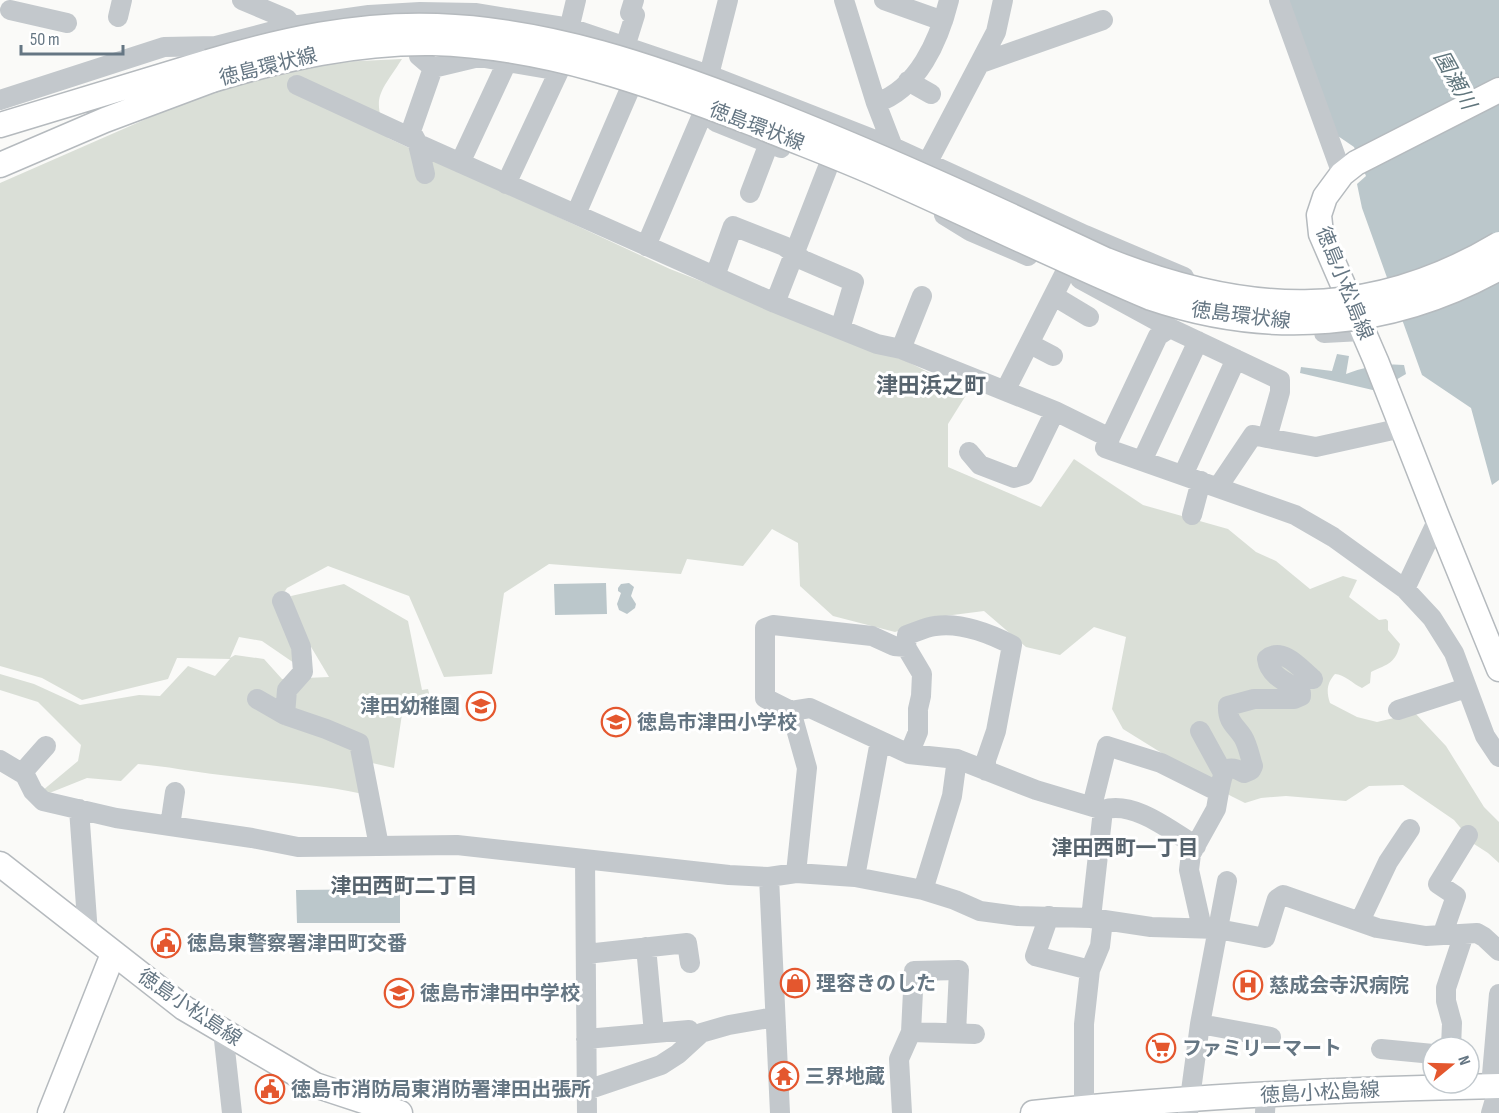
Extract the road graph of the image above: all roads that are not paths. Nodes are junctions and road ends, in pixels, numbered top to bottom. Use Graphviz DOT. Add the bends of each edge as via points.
graph roads {
  1 [pos="242,0"];
  2 [pos="576,0"];
  3 [pos="634,0"];
  4 [pos="728,0"];
  5 [pos="844,0"];
  6 [pos="884,0"];
  7 [pos="949,0"];
  8 [pos="1003,0"];
  9 [pos="1279,0"];
  10 [pos="476,6"];
  11 [pos="8,8"];
  12 [pos="370,8"];
  13 [pos="420,12"];
  14 [pos="515,19"];
  15 [pos="1103,20"];
  16 [pos="944,21"];
  17 [pos="68,23"];
  18 [pos="292,27"];
  19 [pos="570,28"];
  20 [pos="625,47"];
  21 [pos="645,54"];
  22 [pos="507,62"];
  23 [pos="981,63"];
  24 [pos="433,68"];
  25 [pos="210,71"];
  26 [pos="559,71"];
  27 [pos="713,77"];
  28 [pos="908,81"];
  29 [pos="297,85"];
  30 [pos="1499,90"];
  31 [pos="631,91"];
  32 [pos="931,94"];
  33 [pos="0,100"];
  34 [pos="876,103"];
  35 [pos="702,116"];
  36 [pos="0,125"];
  37 [pos="842,127"];
  38 [pos="417,142"];
  39 [pos="769,143"];
  40 [pos="893,147"];
  41 [pos="459,163"];
  42 [pos="927,163"];
  43 [pos="0,165"];
  44 [pos="829,167"];
  45 [pos="1349,169"];
  46 [pos="425,174"];
  47 [pos="506,184"];
  48 [pos="750,192"];
  49 [pos="909,199"];
  50 [pos="576,214"];
  51 [pos="1085,235"];
  52 [pos="1499,244"];
  53 [pos="646,246"];
  54 [pos="795,254"];
  55 [pos="1499,268"];
  56 [pos="1066,273"];
  57 [pos="715,276"];
  58 [pos="922,296"];
  59 [pos="1054,296"];
  60 [pos="775,303"];
  61 [pos="1089,317"];
  62 [pos="1170,327"];
  63 [pos="840,329"];
  64 [pos="1362,331"];
  65 [pos="1198,341"];
  66 [pos="1029,344"];
  67 [pos="901,349"];
  68 [pos="1053,356"];
  69 [pos="1236,359"];
  70 [pos="1005,391"];
  71 [pos="1055,411"];
  72 [pos="1402,428"];
  73 [pos="1110,438"];
  74 [pos="1267,438"];
  75 [pos="969,452"];
  76 [pos="1142,460"];
  77 [pos="1201,481"];
  78 [pos="1192,515"];
  79 [pos="1437,519"];
  80 [pos="1405,589"];
  81 [pos="282,601"];
  82 [pos="906,647"];
  83 [pos="1499,669"];
  84 [pos="1312,679"];
  85 [pos="1466,688"];
  86 [pos="257,699"];
  87 [pos="1398,710"];
  88 [pos="791,711"];
  89 [pos="285,715"];
  90 [pos="1200,731"];
  91 [pos="880,741"];
  92 [pos="46,746"];
  93 [pos="909,754"];
  94 [pos="1499,757"];
  95 [pos="957,759"];
  96 [pos="0,760"];
  97 [pos="986,771"];
  98 [pos="22,773"];
  99 [pos="1221,782"];
  100 [pos="175,792"];
  101 [pos="1098,808"];
  102 [pos="79,809"];
  103 [pos="170,826"];
  104 [pos="1410,829"];
  105 [pos="1468,835"];
  106 [pos="379,846"];
  107 [pos="1196,846"];
  108 [pos="585,859"];
  109 [pos="0,864"];
  110 [pos="796,873"];
  111 [pos="769,877"];
  112 [pos="855,877"];
  113 [pos="1227,881"];
  114 [pos="922,890"];
  115 [pos="1049,916"];
  116 [pos="1097,919"];
  117 [pos="1360,921"];
  118 [pos="1213,924"];
  119 [pos="1443,933"];
  120 [pos="87,934"];
  121 [pos="1464,934"];
  122 [pos="646,947"];
  123 [pos="1499,951"];
  124 [pos="112,954"];
  125 [pos="586,954"];
  126 [pos="690,963"];
  127 [pos="1090,970"];
  128 [pos="1499,994"];
  129 [pos="775,1017"];
  130 [pos="1200,1024"];
  131 [pos="689,1030"];
  132 [pos="223,1031"];
  133 [pos="910,1032"];
  134 [pos="654,1033"];
  135 [pos="1452,1035"];
  136 [pos="1271,1037"];
  137 [pos="586,1039"];
  138 [pos="1382,1049"];
  139 [pos="1421,1053"];
  140 [pos="1421,1086"];
  141 [pos="1481,1086"];
  142 [pos="1496,1086"];
  143 [pos="587,1090"];
  144 [pos="1265,1104"];
  145 [pos="1189,1106"];
  146 [pos="1084,1107"];
  147 [pos="50,1113"];
  148 [pos="230,1113"];
  149 [pos="400,1113"];
  150 [pos="587,1113"];
  151 [pos="780,1113"];
  152 [pos="902,1113"];
  153 [pos="1033,1113"];
  154 [pos="1491,1113"];
  1 -- 18 [label="street" via="286,19"];
  2 -- 19 [label="street"];
  3 -- 20 [label="street" via="630,13 635,15"];
  4 -- 27 [label="street"];
  5 -- 34 [label="street"];
  6 -- 16 [label="street"];
  7 -- 16 [label="street"];
  8 -- 23 [label="street" via="996,32"];
  9 -- 45 [label="street"];
  10 -- 13 [label="street"];
  10 -- 14 [label="street"];
  11 -- 17 [label="street"];
  12 -- 13 [label="street"];
  12 -- 18 [label="street"];
  13 -- 24 [label="street" via="419,56"];
  14 -- 19 [label="street"];
  14 -- 22 [label="street"];
  15 -- 23 [label="street"];
  16 -- 28 [label="street" via="922,66"];
  18 -- 33 [label="street" via="216,46 164,47"];
  19 -- 20 [label="street"];
  19 -- 26 [label="street"];
  20 -- 21 [label="street"];
  21 -- 27 [label="street"];
  21 -- 31 [label="street"];
  22 -- 24 [label="street" via="479,57"];
  22 -- 26 [label="street"];
  22 -- 41 [label="street"];
  23 -- 42 [label="street"];
  24 -- 38 [label="street" via="411,131"];
  25 -- 36 [label="main road, 徳島環状線"];
  25 -- 43 [label="main road, 徳島環状線"];
  25 -- 52 [label="main road, 徳島環状線, bridge" via="290,40 373,27 436,26 557,41 658,70 812,128 1136,272 1237,299 1316,303 1372,295 1449,270"];
  25 -- 55 [label="main road, 徳島環状線, bridge" via="380,45 430,43 564,61 715,109 881,176 1151,298 1222,317 1342,321 1424,302"];
  26 -- 31 [label="street"];
  26 -- 47 [label="street"];
  27 -- 35 [label="street"];
  27 -- 37 [label="street"];
  28 -- 32 [label="street"];
  28 -- 34 [label="street" via="890,98"];
  29 -- 38 [label="street"];
  30 -- 45 [label="main road, 徳島小松島線"];
  31 -- 35 [label="street"];
  31 -- 50 [label="street"];
  34 -- 40 [label="street"];
  35 -- 39 [label="street"];
  35 -- 53 [label="street"];
  37 -- 40 [label="street"];
  37 -- 44 [label="street"];
  38 -- 41 [label="street"];
  38 -- 46 [label="street"];
  39 -- 44 [label="street"];
  39 -- 48 [label="street"];
  40 -- 42 [label="street"];
  41 -- 47 [label="street"];
  42 -- 49 [label="street"];
  42 -- 51 [label="street"];
  44 -- 49 [label="street"];
  44 -- 54 [label="street"];
  45 -- 64 [label="main road, 徳島小松島線" via="1325,197 1319,215 1321,234"];
  47 -- 50 [label="street"];
  49 -- 56 [label="street"];
  50 -- 53 [label="street"];
  51 -- 56 [label="street"];
  51 -- 64 [label="street" via="1219,292 1287,296 1322,313 1324,333"];
  53 -- 57 [label="street"];
  54 -- 57 [label="street" via="733,226"];
  54 -- 60 [label="street"];
  54 -- 63 [label="street" via="854,282"];
  56 -- 59 [label="street"];
  56 -- 62 [label="street"];
  57 -- 60 [label="street"];
  58 -- 67 [label="street"];
  59 -- 61 [label="street"];
  59 -- 66 [label="street"];
  60 -- 63 [label="street"];
  62 -- 65 [label="street"];
  62 -- 73 [label="street" via="1158,336 1120,402"];
  63 -- 67 [label="street"];
  64 -- 72 [label="main road, 徳島小松島線"];
  65 -- 69 [label="street"];
  65 -- 76 [label="street"];
  66 -- 68 [label="street"];
  66 -- 70 [label="street"];
  67 -- 70 [label="street"];
  69 -- 74 [label="street" via="1280,380"];
  69 -- 77 [label="street"];
  70 -- 71 [label="street"];
  71 -- 73 [label="street"];
  71 -- 75 [label="street" via="1024,475 1014,478 980,465"];
  72 -- 74 [label="street" via="1316,447"];
  72 -- 79 [label="main road"];
  73 -- 76 [label="street" via="1105,448"];
  74 -- 77 [label="street" via="1253,435"];
  76 -- 77 [label="street"];
  77 -- 78 [label="street"];
  77 -- 80 [label="street" via="1295,515"];
  79 -- 80 [label="street"];
  79 -- 83 [label="main road"];
  80 -- 85 [label="street" via="1432,618 1454,653"];
  81 -- 89 [label="street" via="301,646 303,672 287,690"];
  82 -- 88 [label="street" via="872,636 773,625 765,628 765,698"];
  82 -- 93 [label="street" via="922,674 918,732"];
  82 -- 97 [label="street" via="907,635 935,626 988,632 1012,645"];
  84 -- 99 [label="street" via="1290,659 1279,655 1267,660 1272,673 1301,696 1254,699 1228,706 1253,766 1247,772 1229,768"];
  85 -- 87 [label="street"];
  85 -- 94 [label="street" via="1485,736"];
  86 -- 89 [label="street"];
  88 -- 91 [label="street" via="810,708"];
  88 -- 110 [label="street" via="807,768"];
  89 -- 106 [label="street" via="360,743"];
  90 -- 99 [label="street"];
  91 -- 93 [label="street"];
  91 -- 112 [label="street"];
  92 -- 98 [label="street"];
  93 -- 95 [label="street"];
  95 -- 97 [label="street"];
  95 -- 114 [label="street" via="952,796"];
  96 -- 98 [label="street"];
  97 -- 101 [label="street"];
  98 -- 102 [label="street" via="43,801"];
  99 -- 101 [label="street" via="1107,746"];
  99 -- 107 [label="street" via="1216,809"];
  100 -- 103 [label="street"];
  101 -- 107 [label="street" via="1139,812"];
  101 -- 116 [label="street"];
  102 -- 103 [label="street"];
  102 -- 120 [label="street"];
  103 -- 106 [label="street" via="298,847"];
  104 -- 117 [label="street" via="1388,862"];
  105 -- 119 [label="street" via="1438,884 1456,896"];
  106 -- 108 [label="street" via="457,844"];
  107 -- 118 [label="street" via="1189,870"];
  108 -- 111 [label="street"];
  108 -- 125 [label="street"];
  109 -- 120 [label="main road, 徳島小松島線"];
  110 -- 111 [label="street"];
  110 -- 112 [label="street"];
  111 -- 129 [label="street"];
  112 -- 114 [label="street"];
  113 -- 118 [label="street"];
  114 -- 115 [label="street" via="980,911"];
  115 -- 116 [label="street"];
  115 -- 127 [label="street" via="1035,956"];
  116 -- 118 [label="street" via="1151,927"];
  116 -- 127 [label="street" via="1100,946"];
  117 -- 118 [label="street" via="1283,896 1277,899 1265,938"];
  117 -- 119 [label="street" via="1377,928 1426,936"];
  118 -- 130 [label="street"];
  119 -- 121 [label="street"];
  120 -- 124 [label="main road, 徳島小松島線"];
  121 -- 123 [label="street" via="1484,936"];
  121 -- 135 [label="street" via="1446,988"];
  122 -- 125 [label="street"];
  122 -- 126 [label="street" via="687,943"];
  122 -- 134 [label="street"];
  124 -- 132 [label="main road, 徳島小松島線" via="184,1008"];
  124 -- 147 [label="main road"];
  125 -- 137 [label="street"];
  127 -- 146 [label="street" via="1084,1024"];
  128 -- 142 [label="street"];
  129 -- 143 [label="street" via="701,1033 661,1065"];
  129 -- 151 [label="street"];
  130 -- 136 [label="street"];
  130 -- 145 [label="street"];
  131 -- 134 [label="street"];
  132 -- 148 [label="street"];
  132 -- 149 [label="main road, 徳島小松島線" via="315,1085"];
  133 -- 133 [label="street" via="966,1033 959,970 914,971"];
  133 -- 152 [label="street" via="899,1059"];
  134 -- 137 [label="street"];
  137 -- 143 [label="street"];
  138 -- 139 [label="street"];
  140 -- 144 [label="main road, 徳島小松島線" via="1361,1089"];
  141 -- 142 [label="main road, 徳島小松島線"];
  142 -- 154 [label="street"];
  143 -- 150 [label="street"];
  144 -- 145 [label="main road, 徳島小松島線"];
  145 -- 146 [label="main road, 徳島小松島線"];
  146 -- 153 [label="main road, 徳島小松島線"];
}
